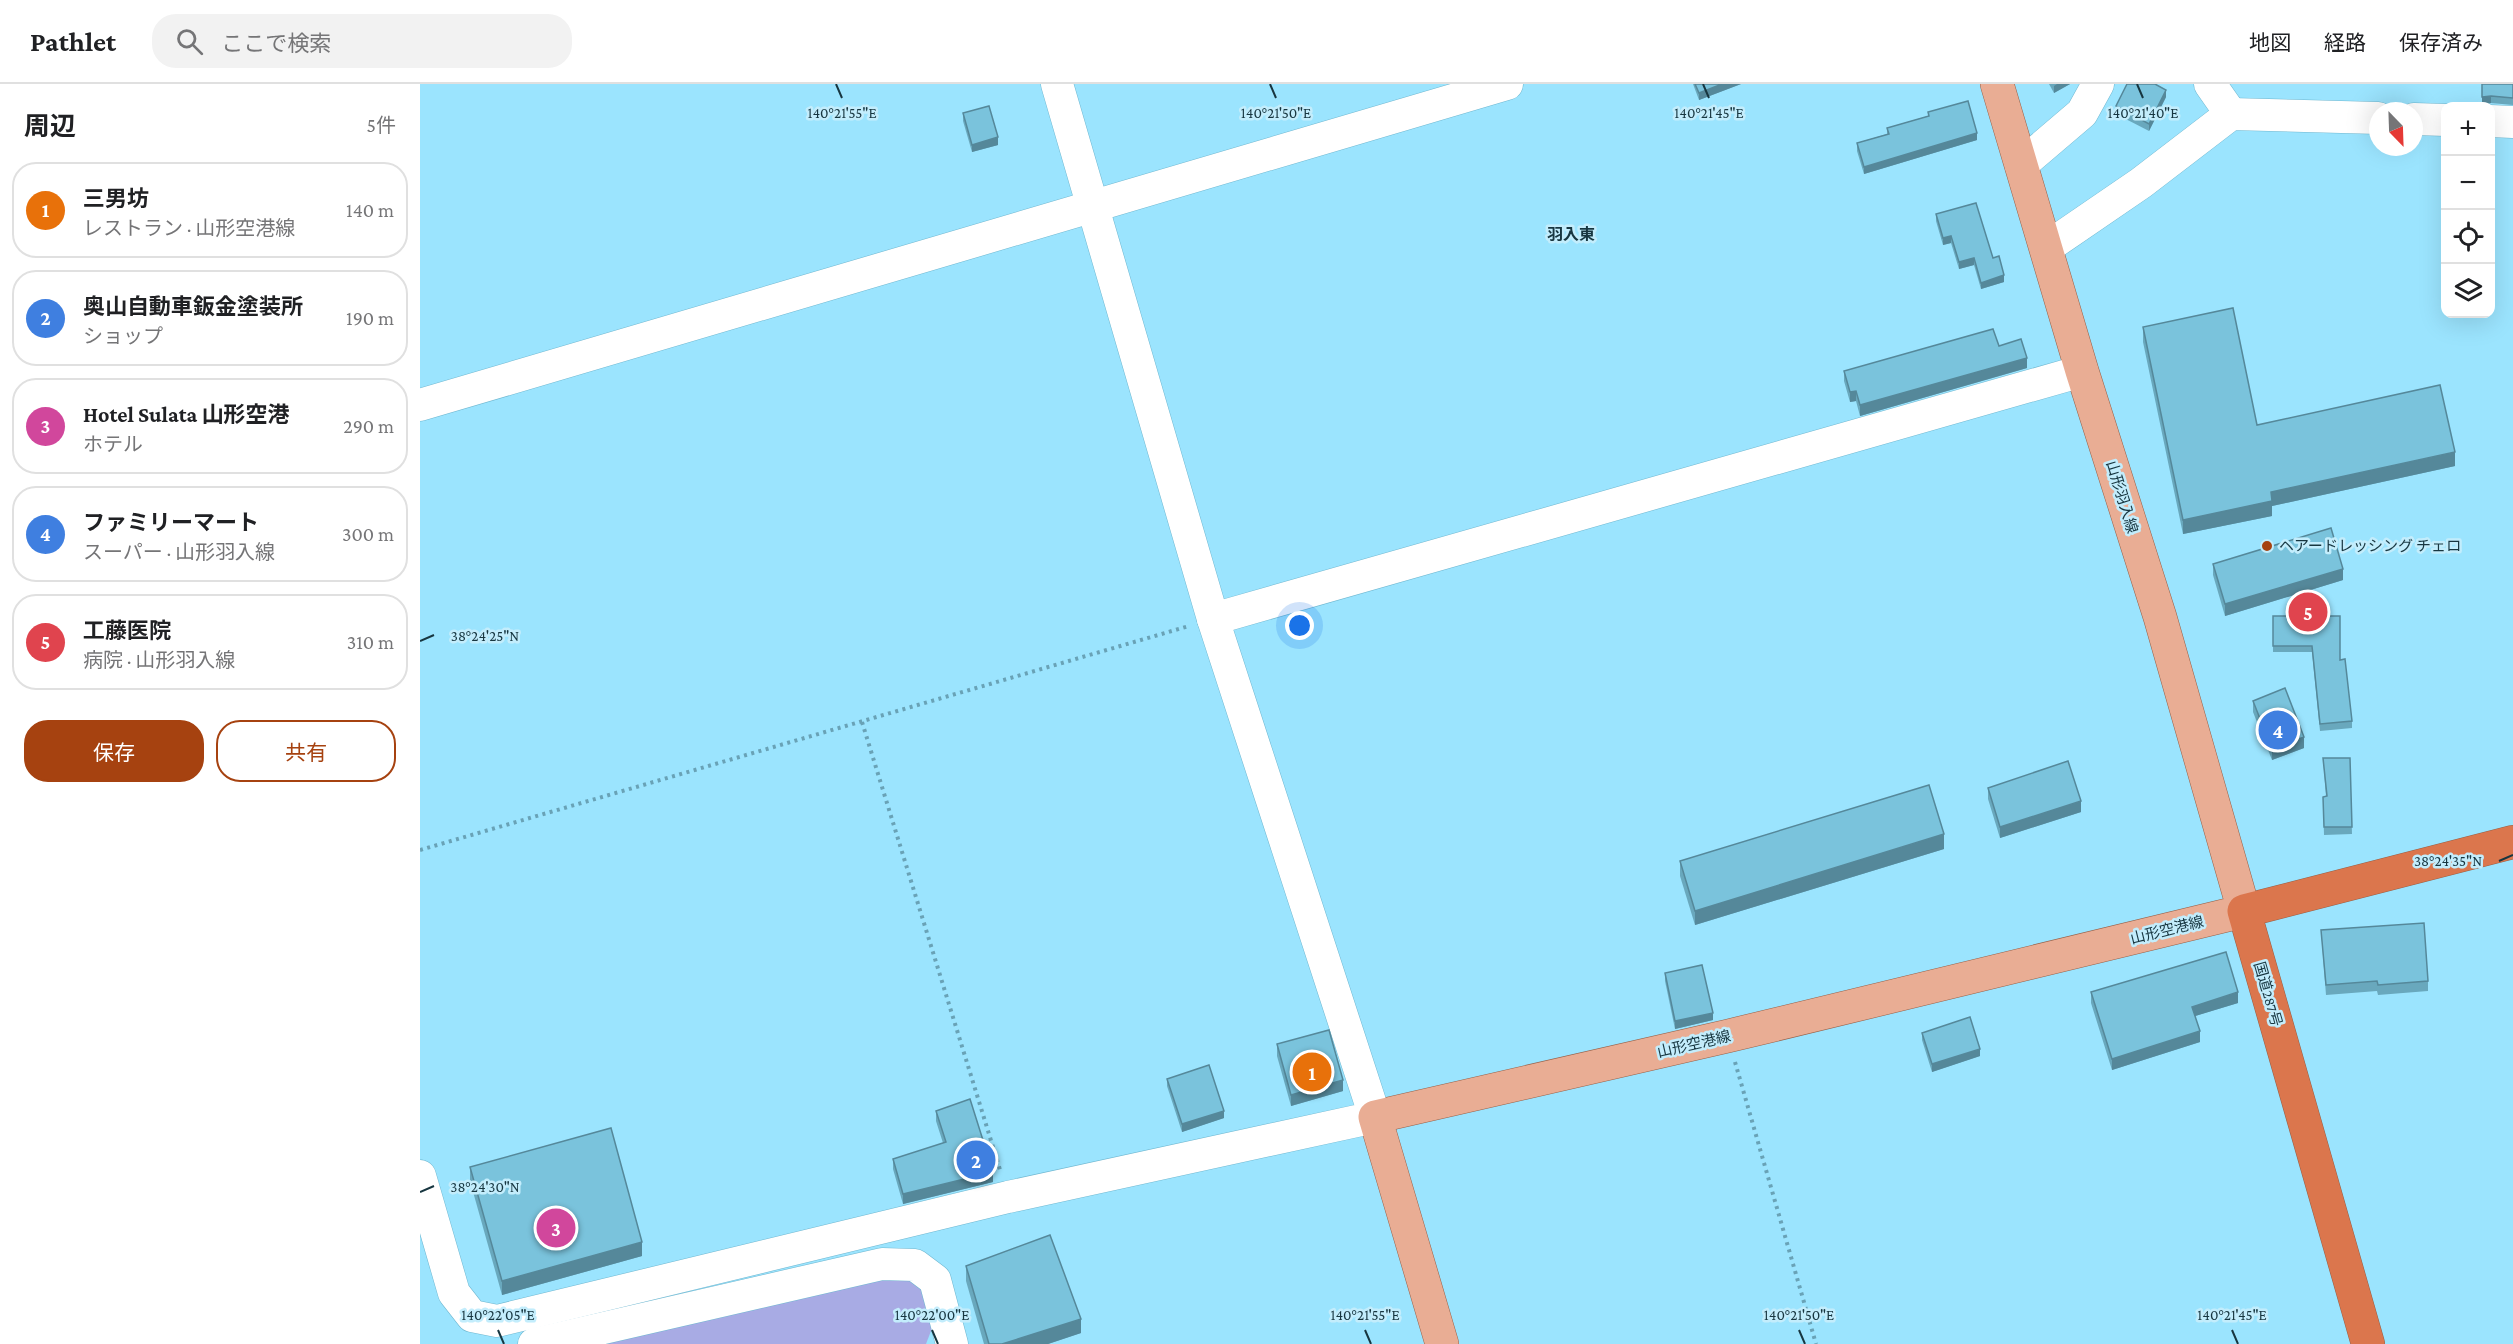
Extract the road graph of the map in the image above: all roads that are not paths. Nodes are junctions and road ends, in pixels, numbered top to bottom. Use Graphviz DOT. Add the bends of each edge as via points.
graph roads {
  1 [pos="1058,84"];
  2 [pos="1507,84"];
  3 [pos="1997,84"];
  4 [pos="2098,84"];
  5 [pos="2210,84"];
  6 [pos="2231,114"];
  7 [pos="2369,118"];
  8 [pos="2423,119"];
  9 [pos="2441,120"];
  10 [pos="2495,121"];
  11 [pos="2513,122"];
  12 [pos="2021,165"];
  13 [pos="1092,205"];
  14 [pos="2046,248"];
  15 [pos="2082,371"];
  16 [pos="420,405"];
  17 [pos="1213,620"];
  18 [pos="2513,842"];
  19 [pos="2244,911"];
  20 [pos="1375,1117"];
  21 [pos="420,1176"];
  22 [pos="534,1344"];
  23 [pos="951,1344"];
  24 [pos="1442,1344"];
  25 [pos="2368,1344"];
  1 -- 13 [label="street"];
  2 -- 13 [label="street"];
  3 -- 12 [label="main road, 山形羽入線"];
  4 -- 12 [label="street" via="2082,113"];
  5 -- 6 [label="street"];
  6 -- 7 [label="street"];
  6 -- 14 [label="street" via="2141,183"];
  8 -- 9 [label="street"];
  10 -- 11 [label="street"];
  12 -- 14 [label="main road, 山形羽入線"];
  13 -- 16 [label="street"];
  13 -- 17 [label="street"];
  14 -- 15 [label="main road, 山形羽入線"];
  15 -- 17 [label="street"];
  15 -- 19 [label="main road, 山形羽入線" via="2160,617"];
  17 -- 20 [label="street"];
  18 -- 19 [label="highway"];
  19 -- 20 [label="main road, 山形空港線"];
  19 -- 25 [label="highway, 国道287号"];
  20 -- 21 [label="street" via="1008,1197 497,1321 472,1316 454,1293"];
  20 -- 24 [label="main road"];
  22 -- 23 [label="street" via="882,1264 915,1265 935,1280"];
}
